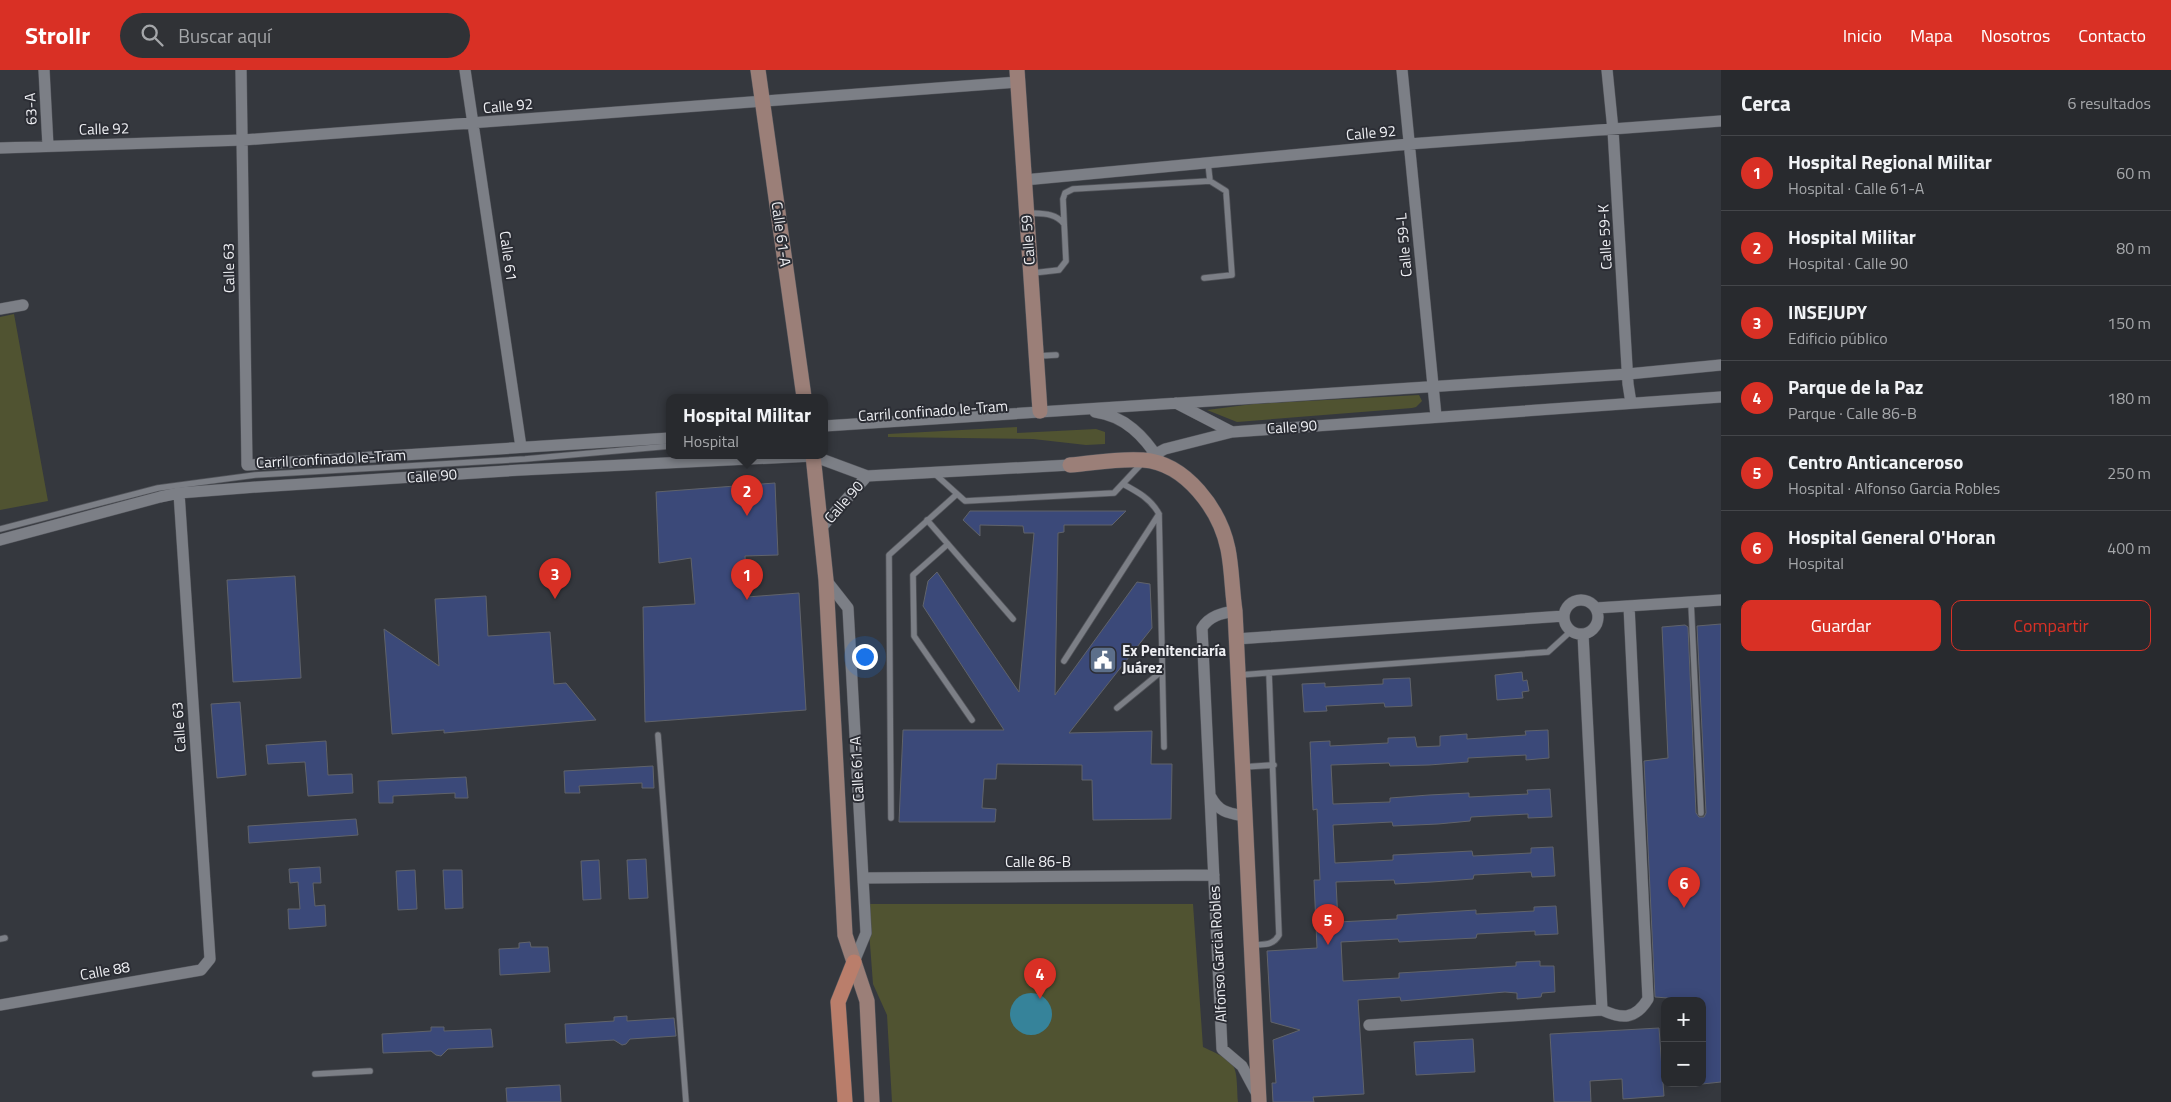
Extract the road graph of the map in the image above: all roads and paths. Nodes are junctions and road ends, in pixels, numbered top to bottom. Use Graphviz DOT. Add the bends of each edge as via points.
graph roads {
  1 [pos="44,70"];
  2 [pos="241,70"];
  3 [pos="466,70"];
  4 [pos="758,70"];
  5 [pos="1402,70"];
  6 [pos="1607,70"];
  7 [pos="1017,76"];
  8 [pos="762,101"];
  9 [pos="1721,121"];
  10 [pos="473,123"];
  11 [pos="1613,130"];
  12 [pos="243,140"];
  13 [pos="1409,144"];
  14 [pos="48,146"];
  15 [pos="0,148"];
  16 [pos="1208,163"];
  17 [pos="1024,180"];
  18 [pos="1210,181"];
  19 [pos="1026,213"];
  20 [pos="1064,224"];
  21 [pos="1030,274"];
  22 [pos="1204,278"];
  23 [pos="23,304"];
  24 [pos="0,309"];
  25 [pos="1056,355"];
  26 [pos="1036,356"];
  27 [pos="1721,365"];
  28 [pos="1628,374"];
  29 [pos="1432,386"];
  30 [pos="804,394"];
  31 [pos="1721,397"];
  32 [pos="1176,403"];
  33 [pos="1631,403"];
  34 [pos="1074,409"];
  35 [pos="1040,411"];
  36 [pos="1436,416"];
  37 [pos="828,426"];
  38 [pos="828,431"];
  39 [pos="1232,432"];
  40 [pos="666,438"];
  41 [pos="666,446"];
  42 [pos="521,447"];
  43 [pos="735,459"];
  44 [pos="813,459"];
  45 [pos="823,459"];
  46 [pos="1154,460"];
  47 [pos="247,465"];
  48 [pos="1070,465"];
  49 [pos="935,474"];
  50 [pos="867,476"];
  51 [pos="1123,484"];
  52 [pos="179,493"];
  53 [pos="957,494"];
  54 [pos="1159,514"];
  55 [pos="927,520"];
  56 [pos="821,528"];
  57 [pos="0,529"];
  58 [pos="0,540"];
  59 [pos="948,544"];
  60 [pos="826,580"];
  61 [pos="1721,600"];
  62 [pos="1691,602"];
  63 [pos="1629,606"];
  64 [pos="1596,608"];
  65 [pos="1234,611"];
  66 [pos="1564,616"];
  67 [pos="1013,619"];
  68 [pos="1577,632"];
  69 [pos="1236,639"];
  70 [pos="1064,661"];
  71 [pos="1162,671"];
  72 [pos="1269,673"];
  73 [pos="1238,675"];
  74 [pos="1118,708"];
  75 [pos="972,720"];
  76 [pos="658,735"];
  77 [pos="1164,747"];
  78 [pos="1274,766"];
  79 [pos="1242,767"];
  80 [pos="1210,796"];
  81 [pos="1701,813"];
  82 [pos="1244,816"];
  83 [pos="891,818"];
  84 [pos="1214,875"];
  85 [pos="863,878"];
  86 [pos="1251,945"];
  87 [pos="210,959"];
  88 [pos="854,962"];
  89 [pos="0,1005"];
  90 [pos="1602,1010"];
  91 [pos="1369,1025"];
  92 [pos="370,1071"];
  93 [pos="315,1074"];
  94 [pos="1259,1100"];
  95 [pos="686,1102"];
  96 [pos="845,1102"];
  97 [pos="872,1102"];
  1 -- 14 [label="street, 63-A"];
  2 -- 12 [label="street, Calle 63"];
  3 -- 10 [label="street, Calle 61"];
  4 -- 8 [label="street, Calle 61-A"];
  5 -- 13 [label="street, Calle 59-L"];
  6 -- 11 [label="street, Calle 59-K"];
  7 -- 8 [label="street, Calle 92"];
  7 -- 17 [label="street, Calle 59"];
  8 -- 10 [label="street, Calle 92"];
  8 -- 30 [label="street, Calle 61-A"];
  9 -- 11 [label="street, Calle 92"];
  10 -- 12 [label="street, Calle 92"];
  10 -- 42 [label="street, Calle 61"];
  11 -- 13 [label="street, Calle 92"];
  11 -- 28 [label="street, Calle 59-K"];
  12 -- 14 [label="street, Calle 92"];
  12 -- 47 [label="street, Calle 63"];
  13 -- 16 [label="street, Calle 92"];
  13 -- 29 [label="street, Calle 59-L"];
  14 -- 15 [label="street, Calle 92"];
  16 -- 17 [label="street, Calle 92"];
  16 -- 18 [label="lane"];
  17 -- 19 [label="street, Calle 59"];
  18 -- 20 [label="lane" via="1073,189 1064,194"];
  18 -- 22 [label="lane" via="1226,191 1232,275"];
  19 -- 20 [label="lane" via="1049,214"];
  19 -- 21 [label="street, Calle 59"];
  20 -- 21 [label="lane" via="1066,262 1063,267 1053,272"];
  21 -- 26 [label="street, Calle 59"];
  23 -- 24 [label="street"];
  25 -- 26 [label="lane"];
  26 -- 35 [label="street, Calle 59"];
  27 -- 28 [label="street"];
  28 -- 29 [label="street"];
  28 -- 33 [label="street, Calle 59-K"];
  29 -- 32 [label="street"];
  29 -- 36 [label="street, Calle 59-L"];
  31 -- 33 [label="street, Calle 90"];
  32 -- 34 [label="street"];
  32 -- 39 [label="street"];
  33 -- 36 [label="street, Calle 90"];
  34 -- 35 [label="street"];
  34 -- 46 [label="street" via="1108,414 1124,421 1136,431"];
  35 -- 37 [label="street"];
  35 -- 38 [label="lane, Carril confinado Ie-Tram" via="1038,417"];
  36 -- 39 [label="street, Calle 90"];
  39 -- 46 [label="street, Calle 90" via="1165,449"];
  40 -- 42 [label="street, Calle 90"];
  41 -- 57 [label="lane, Carril confinado Ie-Tram" via="517,460 255,475 158,488"];
  42 -- 47 [label="street, Calle 90"];
  43 -- 52 [label="street, Calle 90"];
  44 -- 56 [label="street, Calle 61-A"];
  45 -- 50 [label="street, Calle 90"];
  46 -- 48 [label="street, Calle 90"];
  46 -- 51 [label="lane"];
  46 -- 65 [label="street, Alfonso Garcia Robles" via="1173,469 1192,484 1218,520 1228,550"];
  48 -- 49 [label="street, Calle 90"];
  49 -- 50 [label="street, Calle 90"];
  49 -- 53 [label="lane"];
  50 -- 56 [label="street, Calle 90"];
  51 -- 53 [label="lane" via="1114,493 965,502"];
  51 -- 54 [label="lane" via="1148,500"];
  52 -- 58 [label="street, Calle 90"];
  52 -- 87 [label="street, Calle 63"];
  53 -- 55 [label="lane"];
  54 -- 70 [label="lane"];
  54 -- 71 [label="lane"];
  55 -- 59 [label="lane"];
  55 -- 83 [label="lane" via="889,555"];
  56 -- 60 [label="street, Calle 61-A"];
  59 -- 67 [label="lane"];
  59 -- 75 [label="lane" via="913,575 914,636"];
  60 -- 85 [label="street, Calle 61-A" via="848,608"];
  60 -- 88 [label="street, Calle 61-A" via="845,935"];
  61 -- 62 [label="street"];
  62 -- 63 [label="street"];
  62 -- 81 [label="lane"];
  63 -- 64 [label="street"];
  63 -- 90 [label="street" via="1648,1000 1641,1011 1630,1016 1616,1016"];
  64 -- 66 [label="street" via="1588,601 1578,600 1569,605"];
  64 -- 68 [label="street" via="1598,618 1593,629"];
  65 -- 69 [label="street, Alfonso Garcia Robles"];
  65 -- 80 [label="street, Alfonso Garcia Robles" via="1213,617 1202,628"];
  66 -- 68 [label="street" via="1567,626"];
  66 -- 69 [label="street"];
  68 -- 72 [label="lane" via="1548,652"];
  68 -- 90 [label="street"];
  69 -- 73 [label="street, Alfonso Garcia Robles"];
  71 -- 74 [label="lane"];
  71 -- 77 [label="lane"];
  72 -- 73 [label="lane"];
  72 -- 78 [label="lane"];
  73 -- 79 [label="street, Alfonso Garcia Robles"];
  76 -- 95 [label="lane"];
  78 -- 79 [label="lane"];
  78 -- 86 [label="lane" via="1279,934 1271,943"];
  79 -- 82 [label="street, Alfonso Garcia Robles"];
  80 -- 82 [label="street" via="1223,812"];
  80 -- 84 [label="street, Alfonso Garcia Robles"];
  82 -- 86 [label="street, Alfonso Garcia Robles"];
  84 -- 85 [label="street, Calle 86-B"];
  84 -- 94 [label="street, Alfonso Garcia Robles" via="1222,1049 1242,1066"];
  85 -- 88 [label="street, Calle 61-A" via="866,933"];
  86 -- 94 [label="street, Alfonso Garcia Robles"];
  87 -- 89 [label="street, Calle 88" via="201,970"];
  88 -- 96 [label="main road" via="838,1002"];
  88 -- 97 [label="street, Calle 61-A" via="867,1001"];
  90 -- 91 [label="street"];
  92 -- 93 [label="lane"];
}
